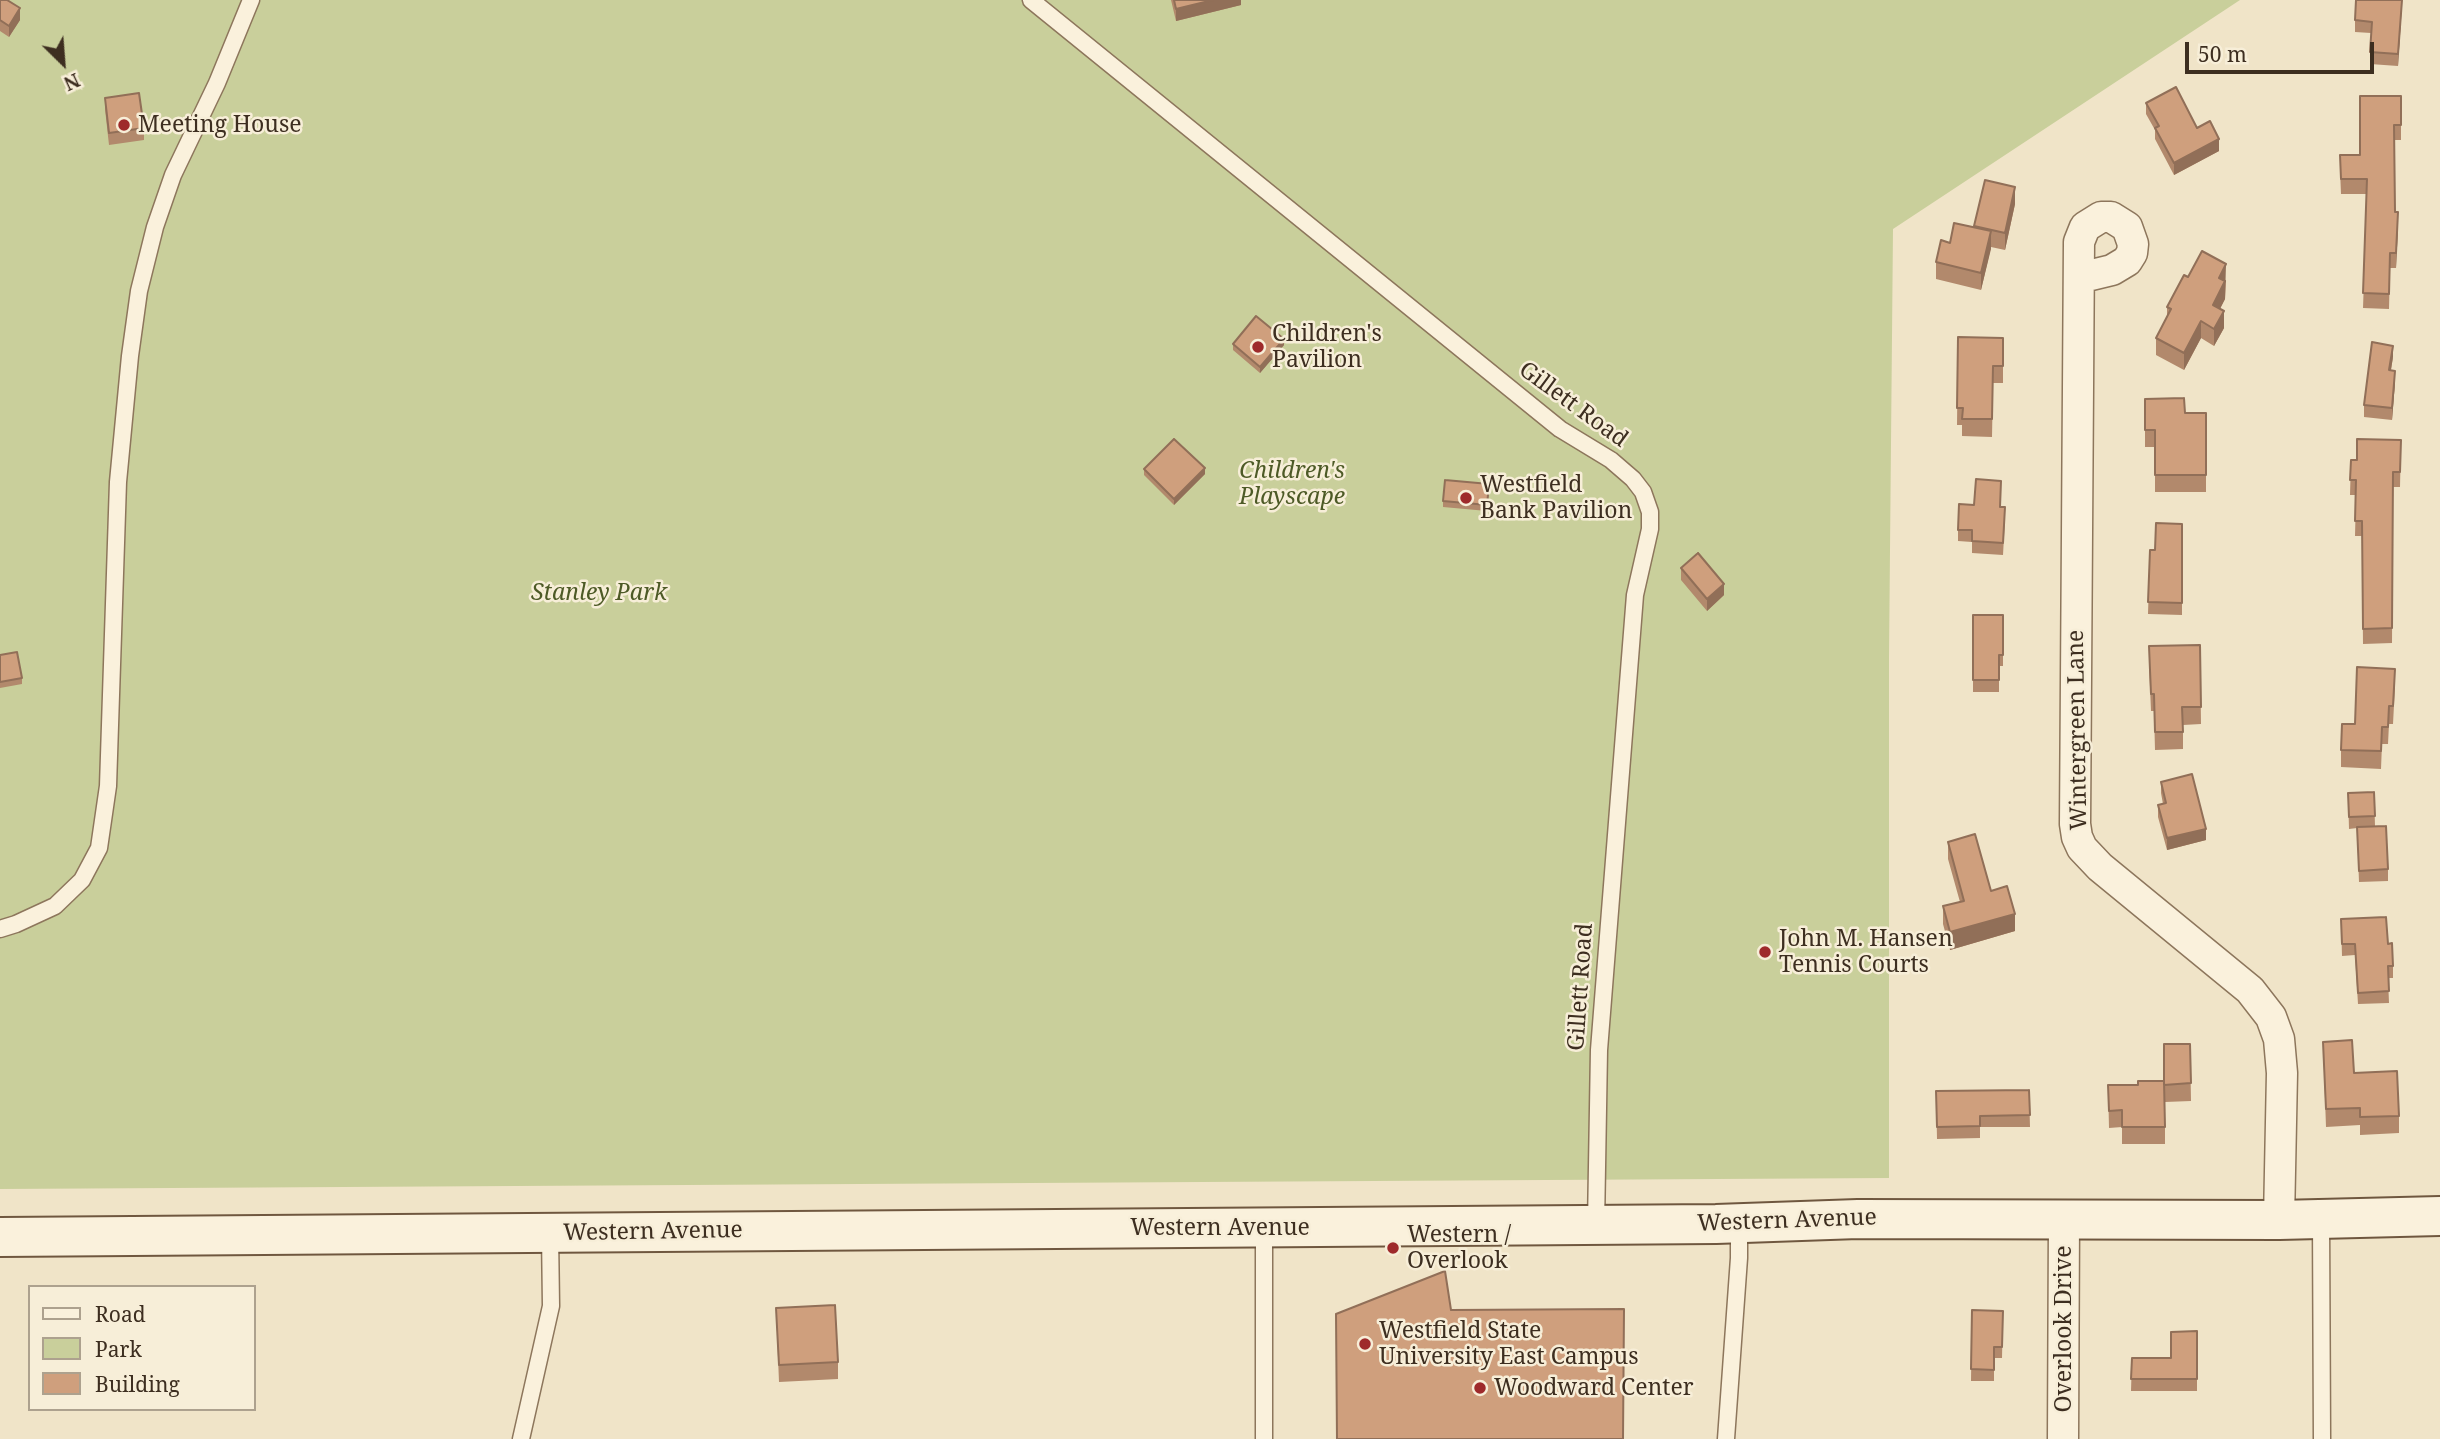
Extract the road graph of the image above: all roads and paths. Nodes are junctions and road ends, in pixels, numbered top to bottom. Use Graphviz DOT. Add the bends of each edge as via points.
graph roads {
  1 [pos="251,0"];
  2 [pos="1031,0"];
  3 [pos="2079,278"];
  4 [pos="0,929"];
  5 [pos="2440,1216"];
  6 [pos="2064,1219"];
  7 [pos="2322,1219"];
  8 [pos="2279,1220"];
  9 [pos="1739,1223"];
  10 [pos="1596,1225"];
  11 [pos="1264,1227"];
  12 [pos="550,1233"];
  13 [pos="0,1237"];
  14 [pos="521,1439"];
  15 [pos="1265,1439"];
  16 [pos="1726,1439"];
  17 [pos="2063,1439"];
  18 [pos="2322,1439"];
  1 -- 4 [label="lane" via="218,83 173,175 139,291 118,482 108,786 99,848 82,880 62,900"];
  2 -- 10 [label="lane, Gillett Road" via="1560,429 1611,460 1643,492 1650,529 1635,595 1598,1050"];
  3 -- 8 [label="street, Wintergreen Lane" via="2077,837 2100,867 2250,990 2271,1017 2279,1039 2282,1073"];
  5 -- 7 [label="main road, Western Avenue"];
  6 -- 8 [label="main road, Western Avenue"];
  6 -- 9 [label="main road, Western Avenue"];
  6 -- 17 [label="street, Overlook Drive"];
  7 -- 8 [label="main road, Western Avenue"];
  7 -- 18 [label="lane"];
  9 -- 10 [label="main road, Western Avenue"];
  9 -- 16 [label="lane"];
  10 -- 11 [label="main road, Western Avenue"];
  11 -- 12 [label="main road, Western Avenue"];
  11 -- 15 [label="lane"];
  12 -- 13 [label="main road, Western Avenue"];
  12 -- 14 [label="lane" via="551,1306"];
}
